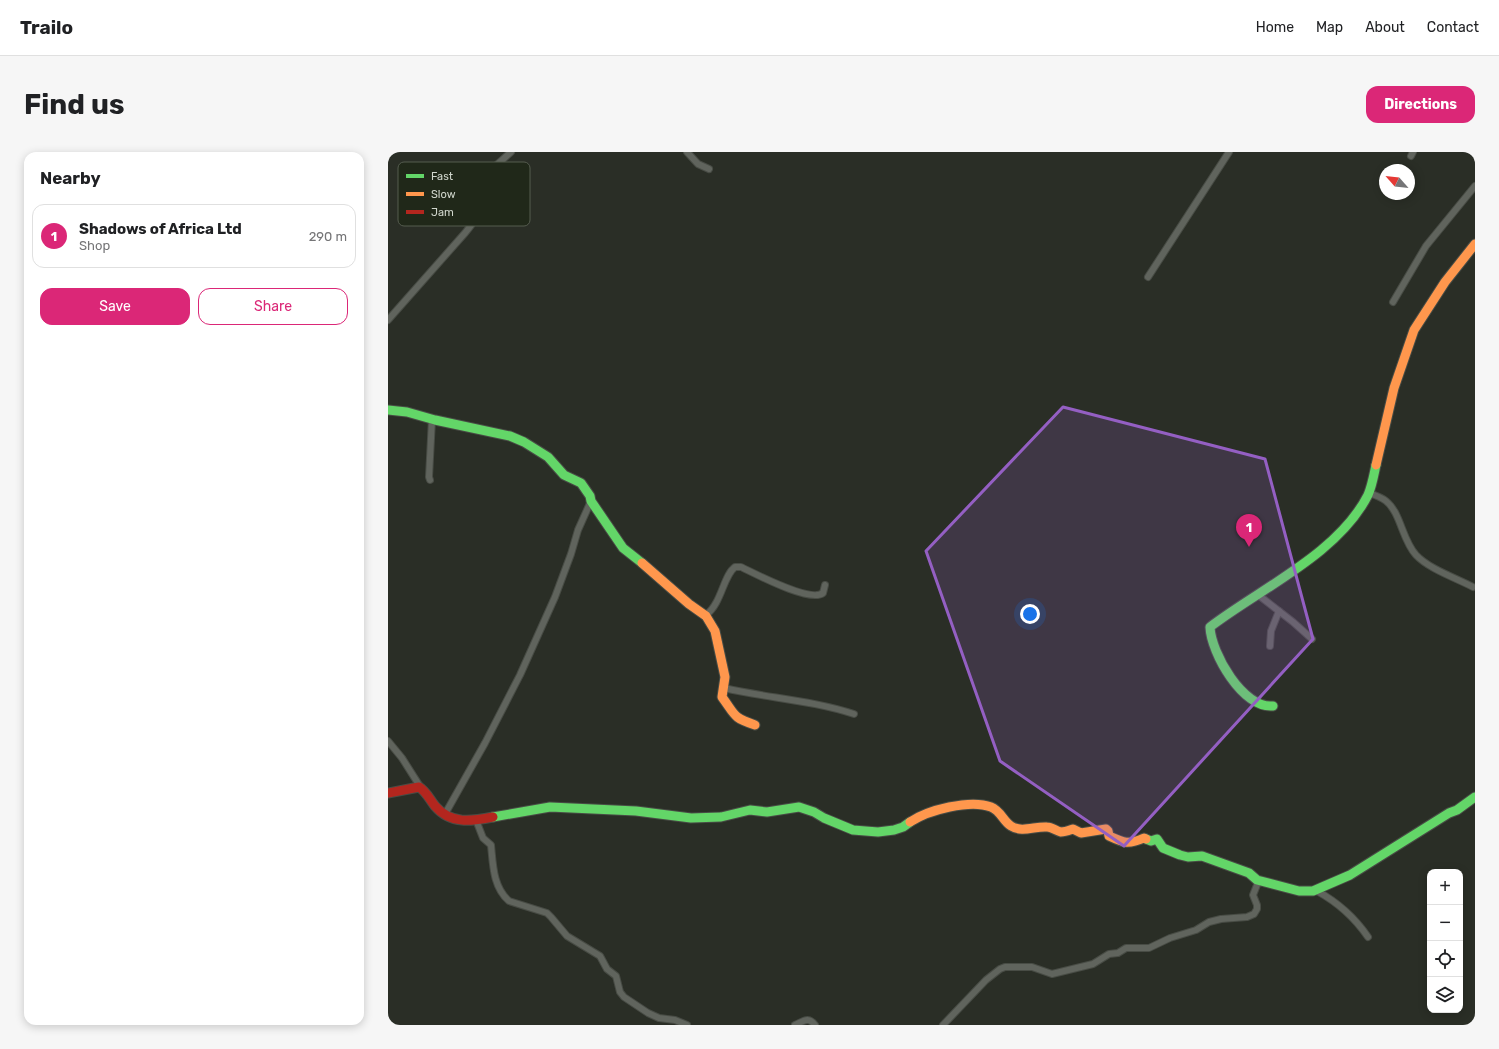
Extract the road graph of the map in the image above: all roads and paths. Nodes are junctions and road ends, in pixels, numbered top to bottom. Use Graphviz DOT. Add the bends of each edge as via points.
graph roads {
  1 [pos="511,152"];
  2 [pos="687,152"];
  3 [pos="1229,152"];
  4 [pos="500,162"];
  5 [pos="709,169"];
  6 [pos="1475,186"];
  7 [pos="470,226"];
  8 [pos="1475,244"];
  9 [pos="1148,277"];
  10 [pos="1393,302"];
  11 [pos="388,320"];
  12 [pos="388,410"];
  13 [pos="432,419"];
  14 [pos="430,480"];
  15 [pos="1369,493"];
  16 [pos="591,501"];
  17 [pos="825,585"];
  18 [pos="1473,586"];
  19 [pos="1257,594"];
  20 [pos="1279,611"];
  21 [pos="706,615"];
  22 [pos="1312,639"];
  23 [pos="1270,646"];
  24 [pos="724,688"];
  25 [pos="1273,706"];
  26 [pos="854,714"];
  27 [pos="754,725"];
  28 [pos="388,741"];
  29 [pos="421,788"];
  30 [pos="388,793"];
  31 [pos="1475,797"];
  32 [pos="445,814"];
  33 [pos="476,820"];
  34 [pos="1259,880"];
  35 [pos="1317,891"];
  36 [pos="1368,937"];
  37 [pos="687,1025"];
  38 [pos="795,1025"];
  39 [pos="816,1025"];
  40 [pos="943,1025"];
  1 -- 4 [label="street"];
  2 -- 5 [label="street" via="698,164"];
  3 -- 9 [label="street"];
  6 -- 10 [label="street" via="1426,246"];
  7 -- 11 [label="street"];
  8 -- 15 [label="street" via="1414,330 1394,388"];
  12 -- 13 [label="street"];
  13 -- 14 [label="street"];
  13 -- 16 [label="street" via="510,436 524,442 548,457 564,475 581,483"];
  15 -- 18 [label="street" via="1386,501 1391,507 1406,542 1417,556 1437,569"];
  15 -- 19 [label="street" via="1358,512 1333,539 1299,567"];
  16 -- 21 [label="street" via="623,548 689,604"];
  16 -- 32 [label="street" via="555,597 520,674"];
  17 -- 21 [label="street" via="822,594 818,596 797,593 741,567 735,567 714,606"];
  19 -- 20 [label="street"];
  19 -- 25 [label="street" via="1212,624 1210,631 1218,657 1237,686 1258,704"];
  20 -- 22 [label="street"];
  20 -- 23 [label="street" via="1270,631"];
  21 -- 24 [label="street" via="719,645"];
  24 -- 26 [label="street" via="813,703"];
  24 -- 27 [label="street" via="722,697 733,715"];
  28 -- 29 [label="street"];
  29 -- 30 [label="street"];
  29 -- 32 [label="street"];
  31 -- 35 [label="street" via="1350,875"];
  32 -- 33 [label="street" via="456,820"];
  33 -- 34 [label="street" via="550,807 636,811 705,818 750,810 767,812 799,807 853,830 878,832 903,827 919,816 949,806 985,805 1000,812 1011,826 1017,828 1028,830 1047,827 1062,832 1072,829 1081,833 1107,829 1109,836 1126,844 1144,838 1151,841 1157,839 1163,848 1180,855 1202,856 1216,860 1249,873"];
  33 -- 37 [label="street" via="483,838 491,845 497,884 504,897 552,917 568,936 598,954 607,969 616,976 624,997 659,1018"];
  34 -- 35 [label="street" via="1299,891"];
  34 -- 40 [label="street" via="1254,891 1258,905 1254,914 1209,922 1196,930 1149,948 1126,948 1092,964 1052,974 1032,967 1004,967 986,980"];
  35 -- 36 [label="street" via="1356,920"];
  38 -- 39 [label="street" via="811,1020"];
}
